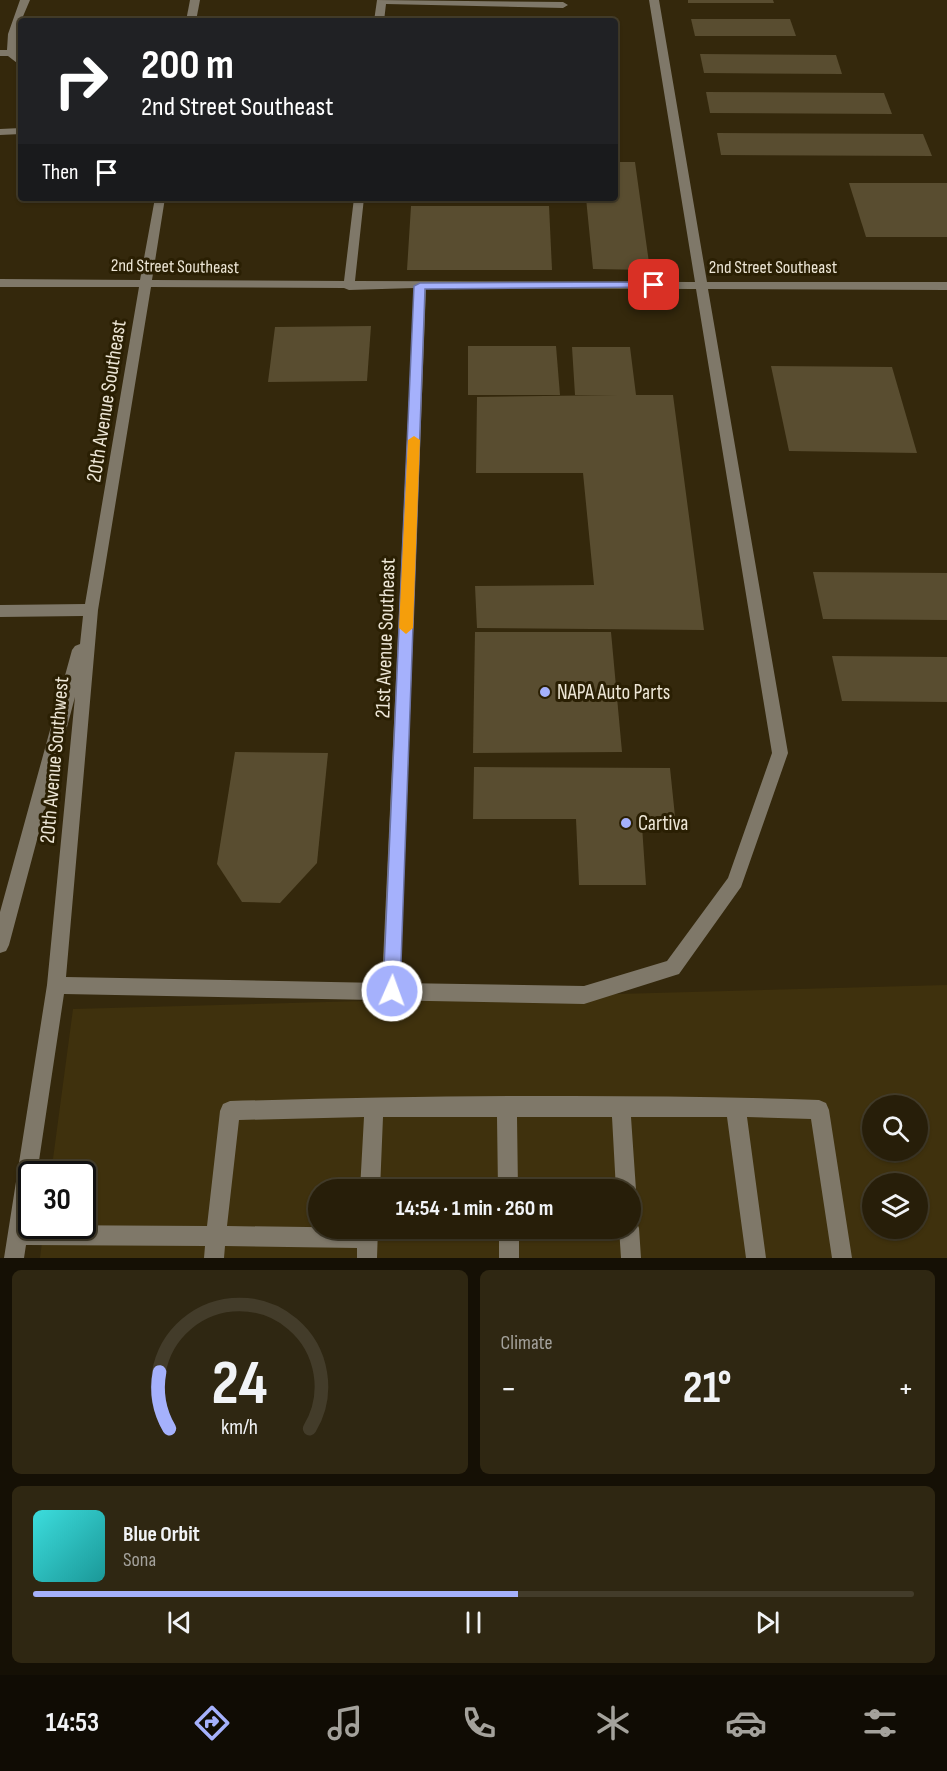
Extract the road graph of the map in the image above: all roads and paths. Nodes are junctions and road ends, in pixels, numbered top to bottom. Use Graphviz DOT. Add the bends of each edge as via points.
graph roads {
  1 [pos="24,0"];
  2 [pos="195,0"];
  3 [pos="654,0"];
  4 [pos="382,1"];
  5 [pos="489,2"];
  6 [pos="563,5"];
  7 [pos="18,18"];
  8 [pos="192,18"];
  9 [pos="379,18"];
  10 [pos="18,19"];
  11 [pos="0,53"];
  12 [pos="11,53"];
  13 [pos="18,60"];
  14 [pos="3,131"];
  15 [pos="0,146"];
  16 [pos="159,201"];
  17 [pos="359,201"];
  18 [pos="0,283"];
  19 [pos="145,283"];
  20 [pos="701,285"];
  21 [pos="349,286"];
  22 [pos="420,286"];
  23 [pos="947,286"];
  24 [pos="0,610"];
  25 [pos="91,610"];
  26 [pos="0,945"];
  27 [pos="56,985"];
  28 [pos="392,991"];
  29 [pos="374,1107"];
  30 [pos="507,1107"];
  31 [pos="621,1107"];
  32 [pos="736,1107"];
  33 [pos="371,1179"];
  34 [pos="508,1179"];
  35 [pos="625,1179"];
  36 [pos="17,1235"];
  37 [pos="216,1236"];
  38 [pos="509,1239"];
  39 [pos="630,1239"];
  40 [pos="368,1242"];
  41 [pos="14,1258"];
  42 [pos="214,1258"];
  43 [pos="509,1258"];
  44 [pos="631,1258"];
  45 [pos="756,1258"];
  46 [pos="842,1258"];
  1 -- 7 [label="street"];
  2 -- 8 [label="street"];
  3 -- 20 [label="street"];
  4 -- 5 [label="street"];
  4 -- 9 [label="street"];
  5 -- 6 [label="street"];
  10 -- 12 [label="street"];
  11 -- 12 [label="street"];
  12 -- 13 [label="street"];
  14 -- 15 [label="street"];
  16 -- 19 [label="street, 20th Avenue Southeast"];
  17 -- 21 [label="street"];
  18 -- 19 [label="street, 2nd Street Southeast"];
  19 -- 21 [label="street, 2nd Street Southeast"];
  19 -- 25 [label="street, 20th Avenue Southeast"];
  20 -- 22 [label="street, 2nd Street Southeast"];
  20 -- 23 [label="street, 2nd Street Southeast"];
  20 -- 28 [label="street" via="780,753 735,882 673,968 584,995"];
  21 -- 22 [label="street, 2nd Street Southeast"];
  22 -- 28 [label="street, 21st Avenue Southeast"];
  24 -- 25 [label="street"];
  25 -- 26 [label="street, 20th Avenue Southwest"];
  25 -- 27 [label="street, 20th Avenue Southwest"];
  27 -- 28 [label="street"];
  27 -- 36 [label="street, 20th Avenue Southwest"];
  29 -- 30 [label="street"];
  29 -- 33 [label="street"];
  29 -- 37 [label="street" via="230,1111"];
  30 -- 31 [label="street"];
  30 -- 34 [label="street"];
  31 -- 32 [label="street"];
  31 -- 35 [label="street"];
  32 -- 45 [label="street"];
  32 -- 46 [label="street" via="819,1110"];
  36 -- 37 [label="street"];
  36 -- 41 [label="street, 20th Avenue Southwest"];
  37 -- 40 [label="street"];
  37 -- 42 [label="street"];
  38 -- 43 [label="street"];
  39 -- 44 [label="street"];
}
